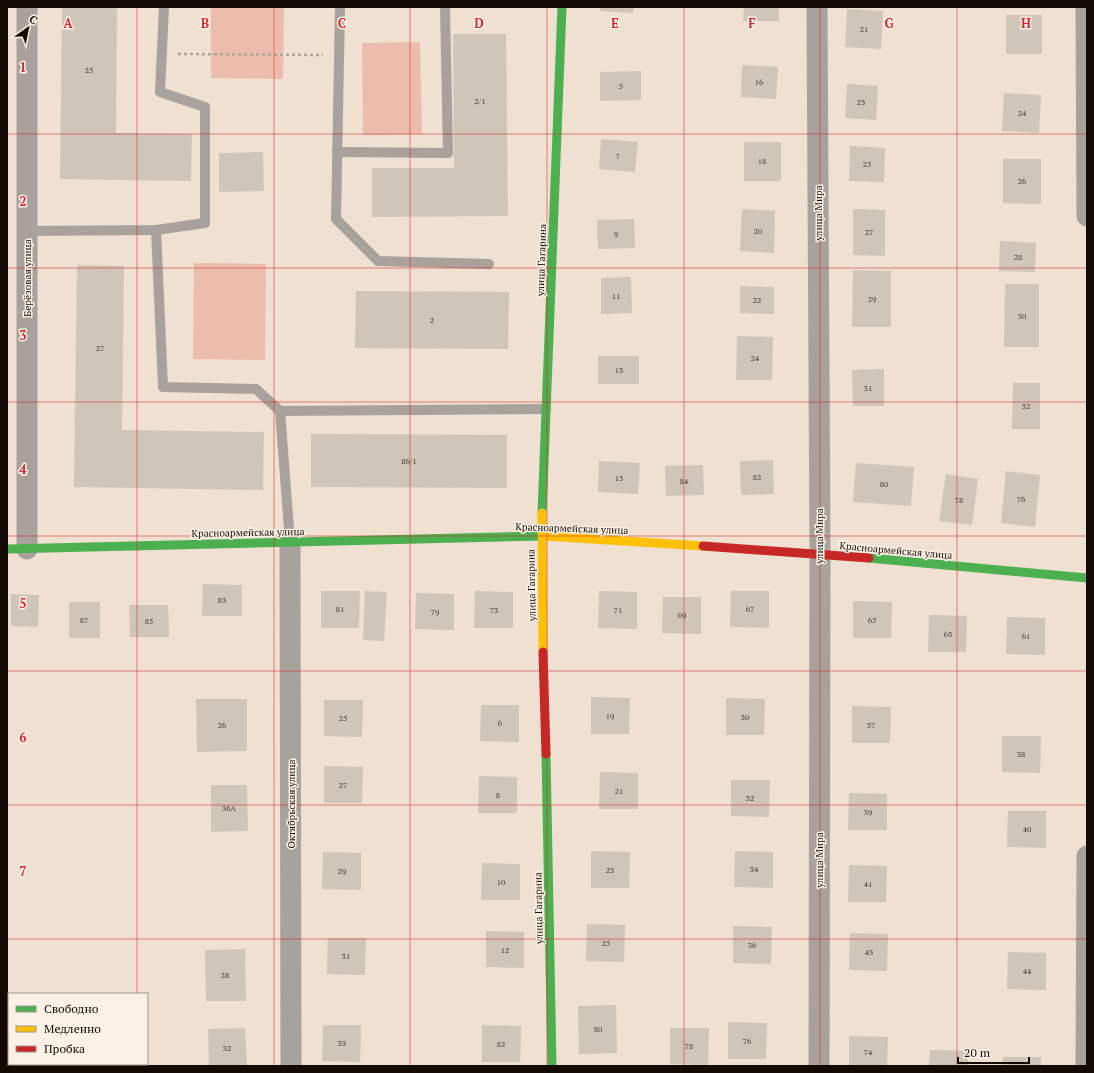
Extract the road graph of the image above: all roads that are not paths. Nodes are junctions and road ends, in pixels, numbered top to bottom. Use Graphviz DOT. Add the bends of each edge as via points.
graph roads {
  1 [pos="27,7"];
  2 [pos="164,7"];
  3 [pos="340,7"];
  4 [pos="445,7"];
  5 [pos="562,7"];
  6 [pos="817,7"];
  7 [pos="1086,7"];
  8 [pos="337,152"];
  9 [pos="1087,216"];
  10 [pos="156,230"];
  11 [pos="27,231"];
  12 [pos="489,264"];
  13 [pos="546,409"];
  14 [pos="280,410"];
  15 [pos="541,536"];
  16 [pos="290,542"];
  17 [pos="17,549"];
  18 [pos="820,554"];
  19 [pos="1087,578"];
  20 [pos="1087,856"];
  21 [pos="291,1066"];
  22 [pos="552,1066"];
  23 [pos="819,1066"];
  24 [pos="1086,1066"];
  1 -- 11 [label="street, Берёзовая улица"];
  2 -- 10 [label="lane" via="160,92 205,107 205,223"];
  3 -- 8 [label="lane"];
  4 -- 8 [label="lane" via="448,154"];
  5 -- 13 [label="street, улица Гагарина"];
  6 -- 18 [label="street, улица Мира"];
  7 -- 9 [label="street"];
  8 -- 12 [label="lane" via="336,219 378,261"];
  10 -- 11 [label="lane"];
  10 -- 14 [label="lane" via="164,388 256,389"];
  11 -- 17 [label="street, Берёзовая улица"];
  13 -- 14 [label="lane"];
  13 -- 15 [label="street, улица Гагарина"];
  14 -- 16 [label="lane"];
  15 -- 16 [label="street, Красноармейская улица"];
  15 -- 18 [label="street, Красноармейская улица"];
  15 -- 22 [label="street, улица Гагарина"];
  16 -- 17 [label="street, Красноармейская улица"];
  16 -- 21 [label="street, Октябрьская улица"];
  18 -- 19 [label="street, Красноармейская улица"];
  18 -- 23 [label="street, улица Мира"];
  20 -- 24 [label="street"];
}
